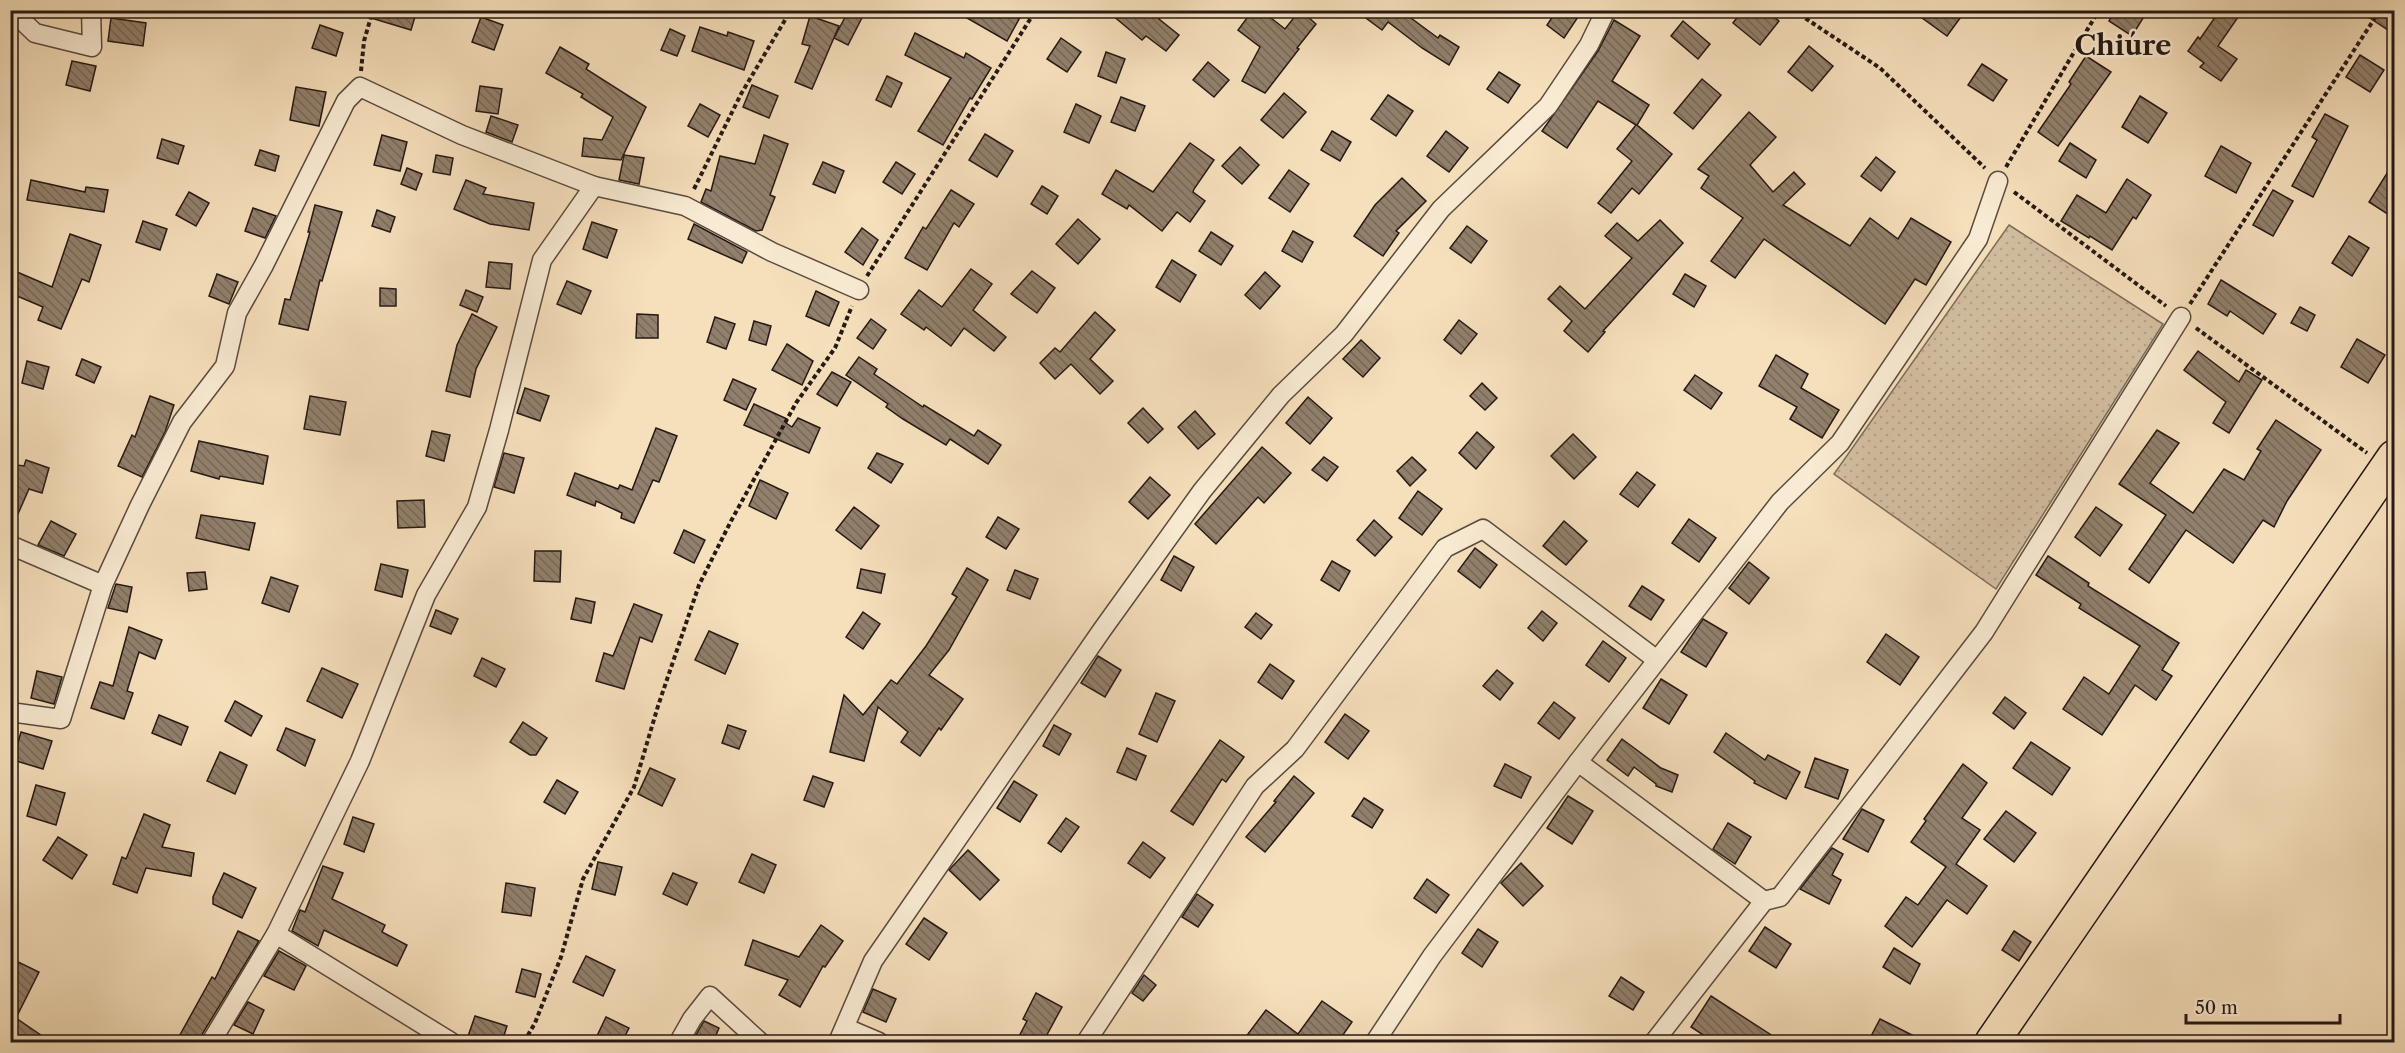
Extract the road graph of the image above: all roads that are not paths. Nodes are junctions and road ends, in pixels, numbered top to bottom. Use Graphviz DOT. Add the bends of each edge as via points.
graph roads {
  1 [pos="11,10"];
  2 [pos="91,10"];
  3 [pos="1606,10"];
  4 [pos="1998,181"];
  5 [pos="594,186"];
  6 [pos="859,290"];
  7 [pos="2181,317"];
  8 [pos="2388,475"];
  9 [pos="10,545"];
  10 [pos="103,585"];
  11 [pos="1657,660"];
  12 [pos="10,712"];
  13 [pos="1578,762"];
  14 [pos="1764,901"];
  15 [pos="276,934"];
  16 [pos="842,1035"];
  17 [pos="211,1042"];
  18 [pos="451,1042"];
  19 [pos="679,1042"];
  20 [pos="760,1042"];
  21 [pos="879,1042"];
  22 [pos="1086,1042"];
  23 [pos="1375,1042"];
  24 [pos="1654,1042"];
  25 [pos="1992,1042"];
  1 -- 2 [label="street" via="35,33 92,47"];
  3 -- 16 [label="street" via="1589,45 1548,106 1441,209 1344,334 1281,395 1202,491 873,961"];
  4 -- 11 [label="street" via="1978,239 1840,443 1780,502"];
  5 -- 6 [label="street" via="685,206 772,252"];
  5 -- 10 [label="street" via="462,135 360,87 346,101 237,313 225,366 182,422"];
  5 -- 15 [label="street" via="542,260 477,507 426,596 360,761"];
  7 -- 14 [label="street" via="1984,632 1780,897"];
  8 -- 25 [label="highway"];
  9 -- 10 [label="street"];
  10 -- 12 [label="street" via="61,718"];
  11 -- 13 [label="street"];
  11 -- 22 [label="street" via="1483,529 1445,548 1295,749 1255,786"];
  13 -- 14 [label="street"];
  13 -- 23 [label="street" via="1432,956"];
  14 -- 24 [label="street"];
  15 -- 17 [label="street"];
  15 -- 18 [label="street"];
  16 -- 21 [label="street"];
  19 -- 20 [label="street" via="710,996"];
}
